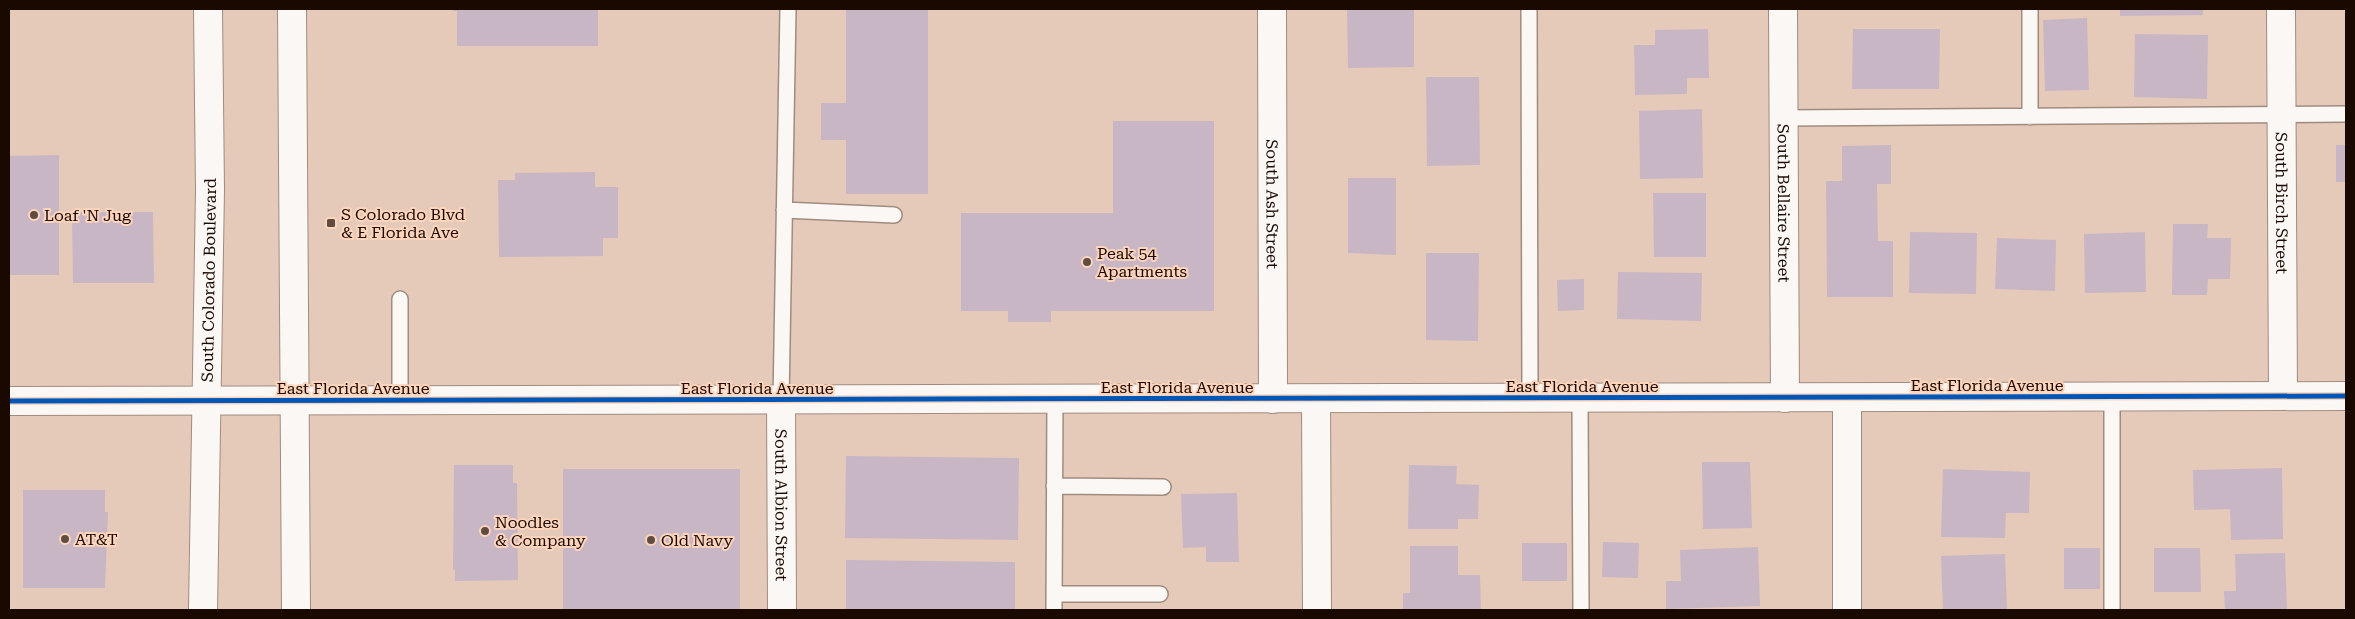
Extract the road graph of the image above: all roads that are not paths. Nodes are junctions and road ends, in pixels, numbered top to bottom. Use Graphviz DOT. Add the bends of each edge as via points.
graph roads {
  1 [pos="208,9"];
  2 [pos="292,9"];
  3 [pos="788,9"];
  4 [pos="1272,9"];
  5 [pos="1529,9"];
  6 [pos="1783,9"];
  7 [pos="2030,9"];
  8 [pos="2281,9"];
  9 [pos="2346,114"];
  10 [pos="2281,115"];
  11 [pos="2030,116"];
  12 [pos="1784,118"];
  13 [pos="784,210"];
  14 [pos="894,214"];
  15 [pos="400,299"];
  16 [pos="2283,396"];
  17 [pos="2346,396"];
  18 [pos="2112,397"];
  19 [pos="1785,398"];
  20 [pos="1847,398"];
  21 [pos="205,399"];
  22 [pos="1273,399"];
  23 [pos="1316,399"];
  24 [pos="1530,399"];
  25 [pos="1580,399"];
  26 [pos="9,400"];
  27 [pos="294,400"];
  28 [pos="400,400"];
  29 [pos="781,400"];
  30 [pos="1055,400"];
  31 [pos="1054,486"];
  32 [pos="1164,487"];
  33 [pos="1054,594"];
  34 [pos="1160,594"];
  35 [pos="203,610"];
  36 [pos="296,610"];
  37 [pos="782,610"];
  38 [pos="1054,610"];
  39 [pos="1317,610"];
  40 [pos="1581,610"];
  41 [pos="1847,610"];
  42 [pos="2112,610"];
  1 -- 21 [label="street, South Colorado Boulevard" via="210,190"];
  2 -- 27 [label="street"];
  3 -- 13 [label="lane"];
  4 -- 22 [label="street, South Ash Street"];
  5 -- 24 [label="lane"];
  6 -- 12 [label="street, South Bellaire Street"];
  7 -- 11 [label="lane"];
  8 -- 10 [label="street, South Birch Street"];
  9 -- 10 [label="lane"];
  10 -- 11 [label="lane"];
  10 -- 16 [label="street, South Birch Street"];
  11 -- 12 [label="lane"];
  12 -- 19 [label="street, South Bellaire Street"];
  13 -- 14 [label="lane"];
  13 -- 29 [label="lane"];
  15 -- 28 [label="lane"];
  16 -- 17 [label="street, East Florida Avenue"];
  16 -- 18 [label="street, East Florida Avenue"];
  18 -- 20 [label="street, East Florida Avenue"];
  18 -- 42 [label="lane"];
  19 -- 20 [label="street, East Florida Avenue"];
  19 -- 25 [label="street, East Florida Avenue"];
  20 -- 41 [label="street"];
  21 -- 26 [label="street, East Florida Avenue"];
  21 -- 27 [label="street, East Florida Avenue"];
  21 -- 35 [label="street, South Colorado Boulevard"];
  22 -- 23 [label="street, East Florida Avenue"];
  22 -- 30 [label="street, East Florida Avenue"];
  23 -- 24 [label="street, East Florida Avenue"];
  23 -- 39 [label="street"];
  24 -- 25 [label="street, East Florida Avenue"];
  25 -- 40 [label="lane"];
  27 -- 28 [label="street, East Florida Avenue"];
  27 -- 36 [label="street"];
  28 -- 29 [label="street, East Florida Avenue"];
  29 -- 30 [label="street, East Florida Avenue"];
  29 -- 37 [label="street, South Albion Street"];
  30 -- 31 [label="lane"];
  31 -- 32 [label="lane"];
  31 -- 33 [label="lane"];
  33 -- 34 [label="lane"];
  33 -- 38 [label="lane"];
}
